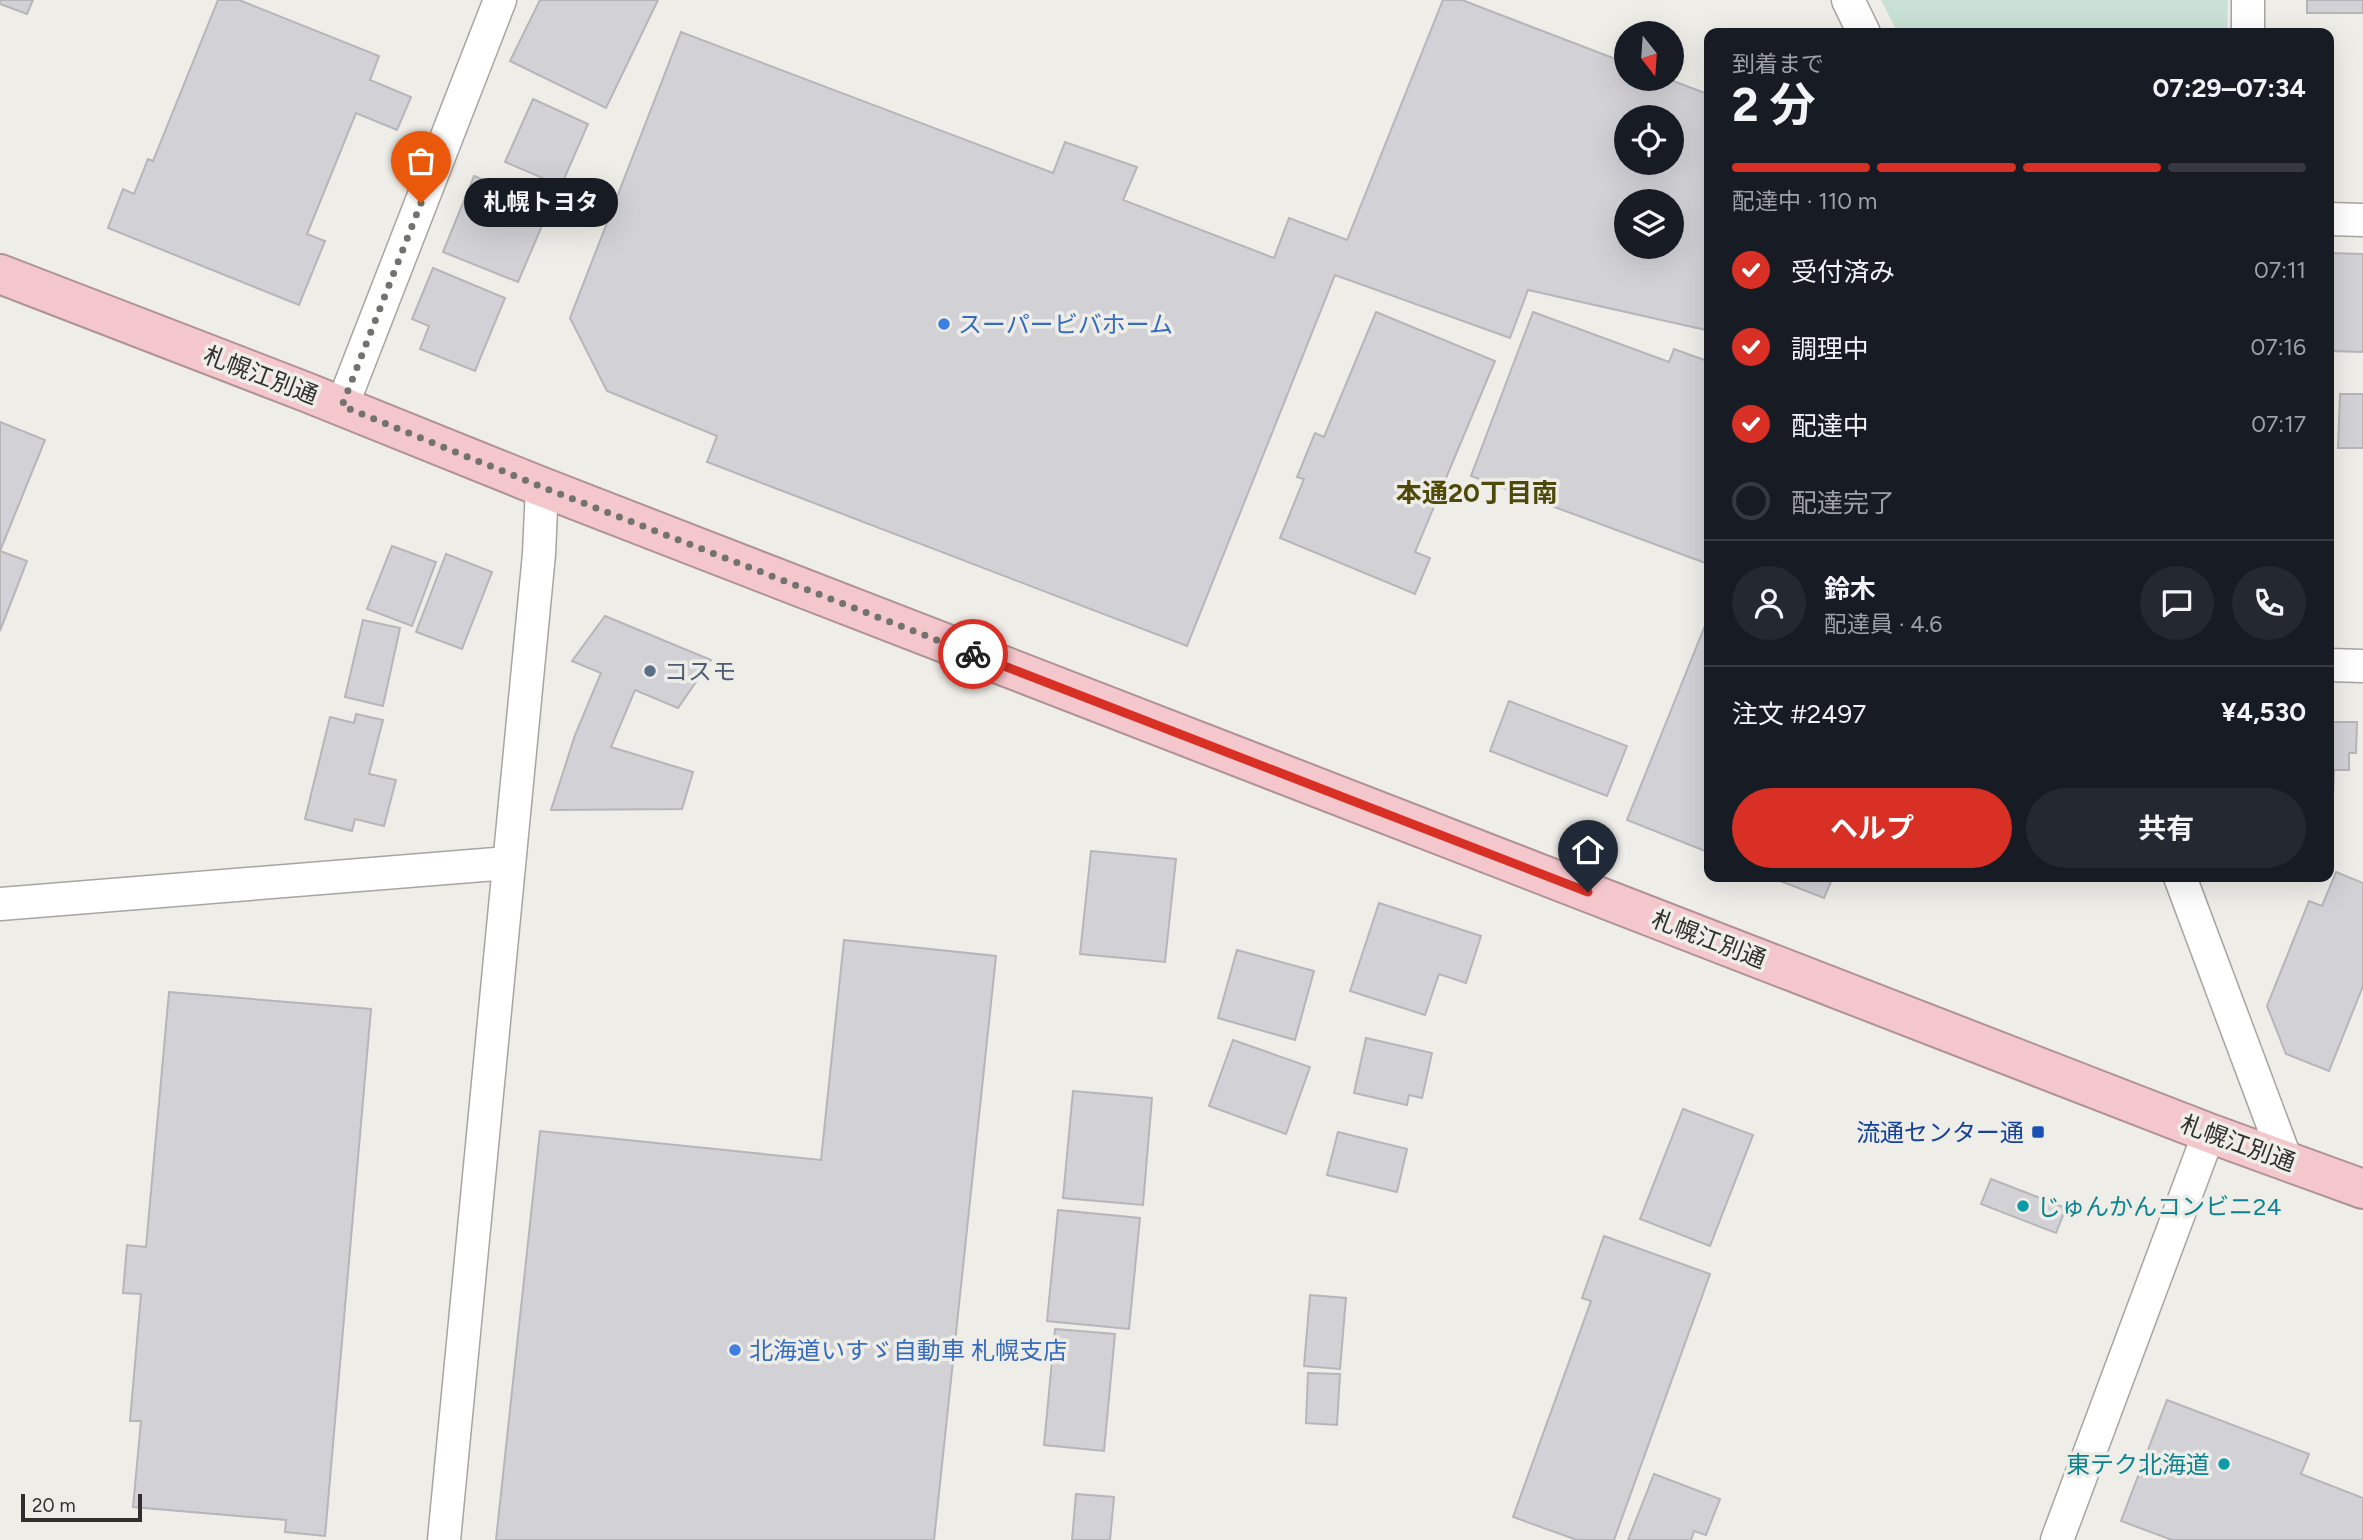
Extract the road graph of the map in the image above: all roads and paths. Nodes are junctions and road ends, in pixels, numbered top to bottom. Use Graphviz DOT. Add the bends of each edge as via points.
graph roads {
  1 [pos="500,0"];
  2 [pos="1848,0"];
  3 [pos="2248,0"];
  4 [pos="1862,28"];
  5 [pos="2248,28"];
  6 [pos="2334,219"];
  7 [pos="2363,220"];
  8 [pos="0,274"];
  9 [pos="342,406"];
  10 [pos="542,487"];
  11 [pos="2334,666"];
  12 [pos="2363,666"];
  13 [pos="508,863"];
  14 [pos="2182,882"];
  15 [pos="0,904"];
  16 [pos="2209,1133"];
  17 [pos="2286,1160"];
  18 [pos="2363,1189"];
  19 [pos="444,1540"];
  20 [pos="2057,1540"];
  1 -- 9 [label="street"];
  2 -- 4 [label="street"];
  3 -- 5 [label="street"];
  6 -- 7 [label="street"];
  8 -- 9 [label="highway, 札幌江別通"];
  9 -- 10 [label="highway, 札幌江別通"];
  10 -- 13 [label="street"];
  10 -- 16 [label="highway, 札幌江別通"];
  11 -- 12 [label="street"];
  13 -- 15 [label="street"];
  13 -- 19 [label="street"];
  14 -- 17 [label="street"];
  16 -- 17 [label="highway, 札幌江別通"];
  16 -- 20 [label="street"];
  17 -- 18 [label="highway, 札幌江別通"];
}
